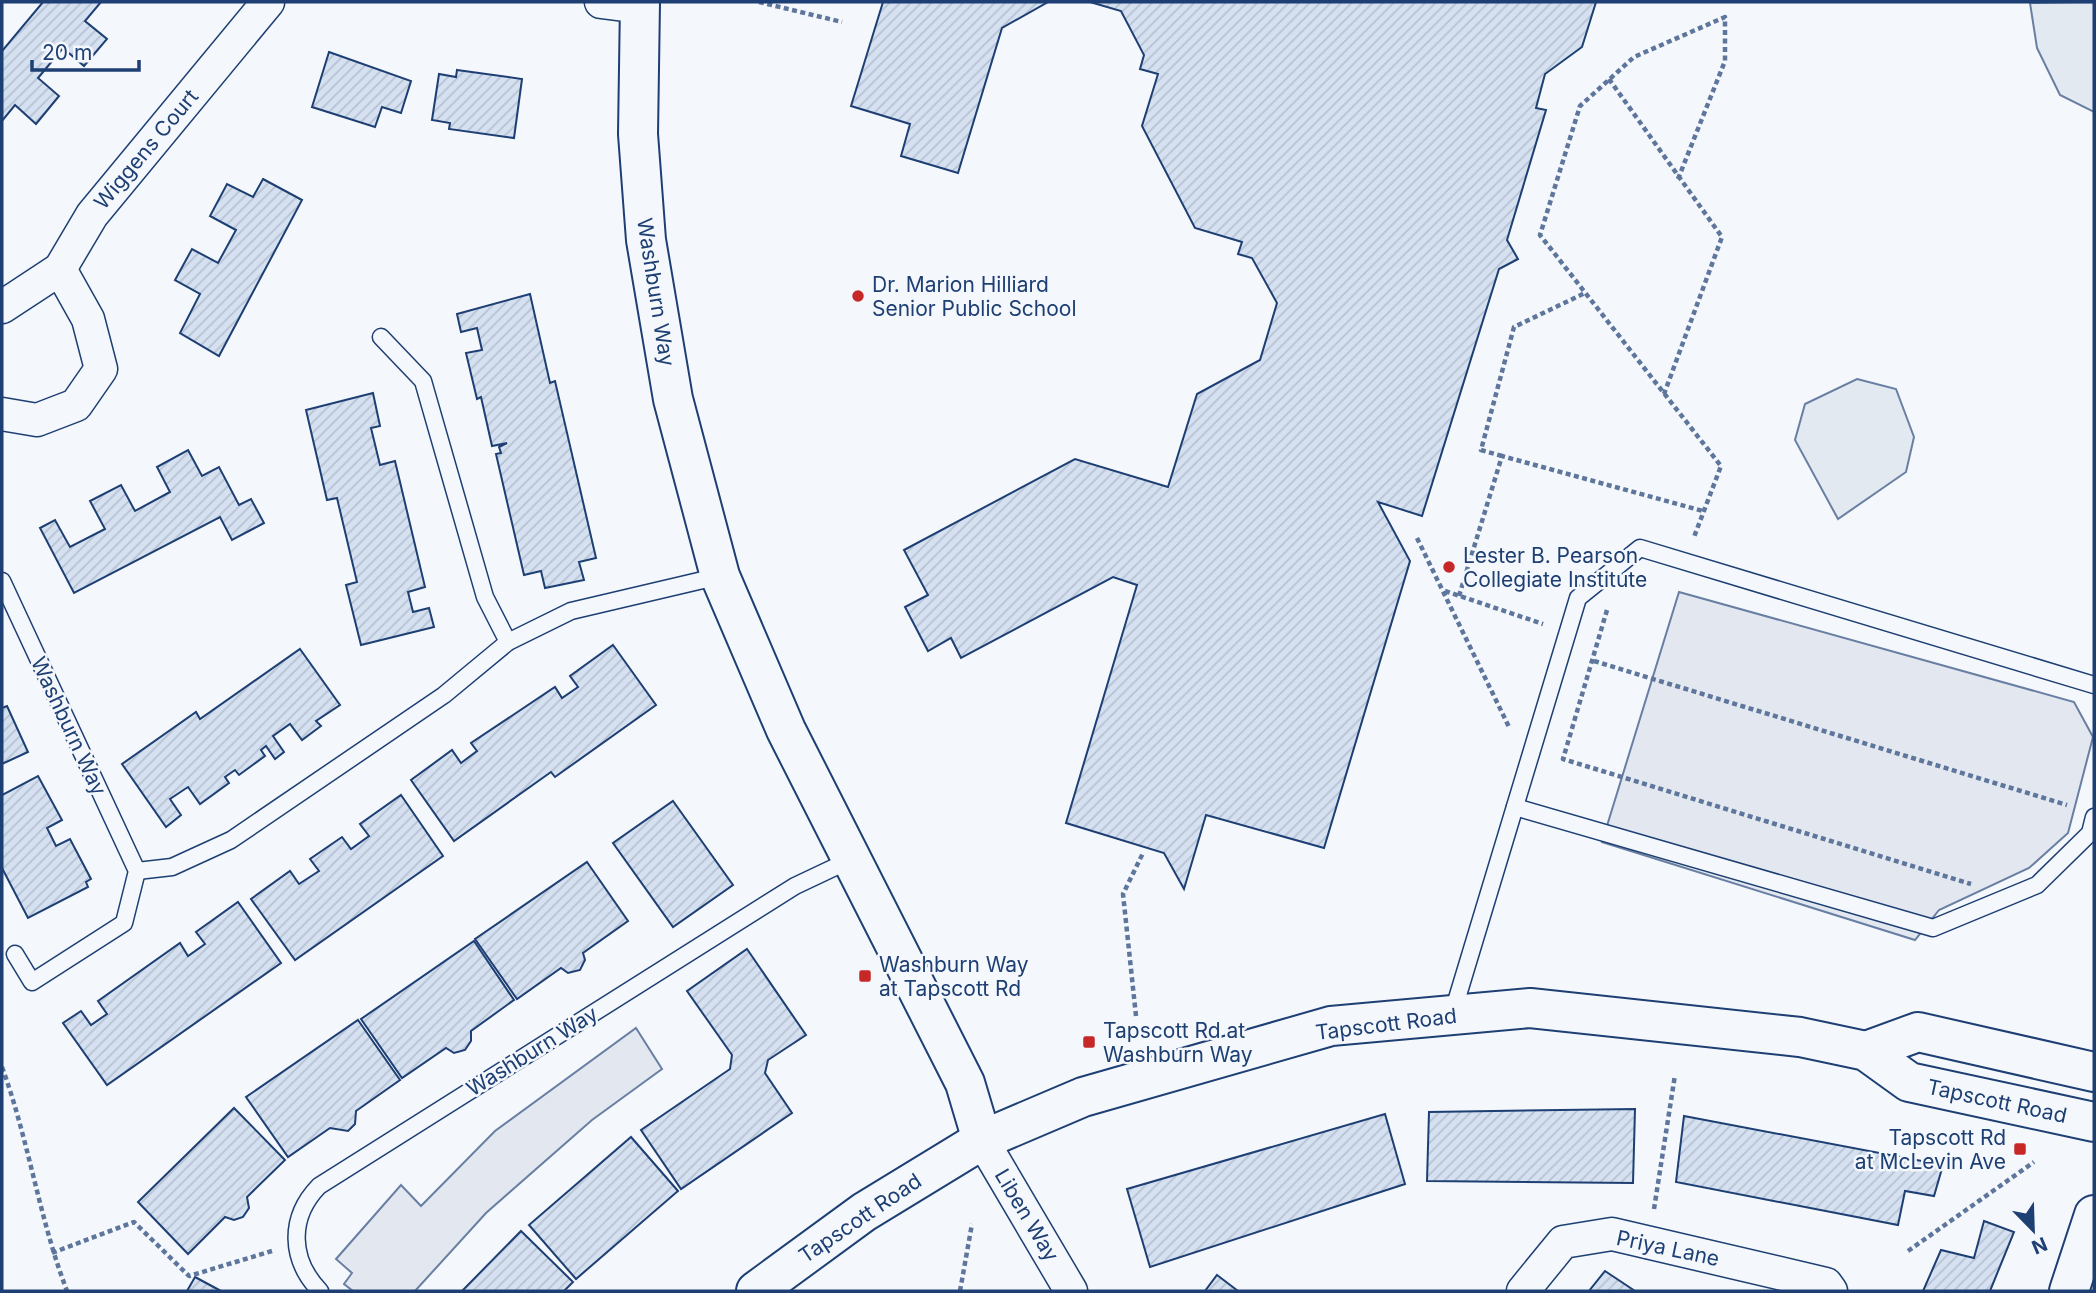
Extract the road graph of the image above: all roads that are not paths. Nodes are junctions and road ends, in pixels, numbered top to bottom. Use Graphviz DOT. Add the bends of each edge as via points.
graph roads {
  1 [pos="268,2"];
  2 [pos="601,2"];
  3 [pos="640,4"];
  4 [pos="60,269"];
  5 [pos="2,307"];
  6 [pos="381,337"];
  7 [pos="2,414"];
  8 [pos="720,576"];
  9 [pos="2,581"];
  10 [pos="508,642"];
  11 [pos="2094,685"];
  12 [pos="1515,807"];
  13 [pos="2094,817"];
  14 [pos="850,860"];
  15 [pos="137,870"];
  16 [pos="16,954"];
  17 [pos="1452,1015"];
  18 [pos="1866,1051"];
  19 [pos="2094,1072"];
  20 [pos="2094,1122"];
  21 [pos="982,1140"];
  22 [pos="2094,1215"];
  23 [pos="320,1291"];
  24 [pos="756,1291"];
  25 [pos="1071,1291"];
  26 [pos="1523,1291"];
  27 [pos="1830,1291"];
  28 [pos="2068,1291"];
  1 -- 4 [label="street, Wiggens Court" via="92,215"];
  2 -- 3 [label="street"];
  3 -- 8 [label="street, Washburn Way" via="638,134 646,240 673,399"];
  4 -- 5 [label="street, Wiggens Court"];
  4 -- 7 [label="street" via="88,319 101,369 76,405 37,420"];
  6 -- 10 [label="lane" via="423,381 485,597"];
  8 -- 10 [label="lane" via="571,611"];
  8 -- 14 [label="street, Washburn Way" via="786,730"];
  9 -- 15 [label="lane, Washburn Way"];
  10 -- 15 [label="lane" via="444,695 231,840 172,867"];
  11 -- 12 [label="lane" via="1640,548 1578,598"];
  12 -- 13 [label="lane" via="1933,928 2037,885 2090,833"];
  12 -- 17 [label="lane"];
  14 -- 21 [label="street, Washburn Way" via="965,1083"];
  14 -- 23 [label="lane, Washburn Way" via="795,886 315,1189 302,1210 296,1244 304,1272"];
  15 -- 16 [label="lane" via="124,923 32,982"];
  17 -- 18 [label="street, Tapscott Road" via="1530,1008 1800,1037"];
  17 -- 21 [label="street, Tapscott Road" via="1331,1026 1083,1097"];
  18 -- 19 [label="street" via="1918,1032"];
  18 -- 20 [label="street, Tapscott Road" via="1909,1082"];
  21 -- 24 [label="street, Tapscott Road" via="864,1212"];
  21 -- 25 [label="street, Liben Way"];
  22 -- 28 [label="street"];
  26 -- 27 [label="street, Priya Lane" via="1563,1242 1612,1234 1826,1284"];
}
